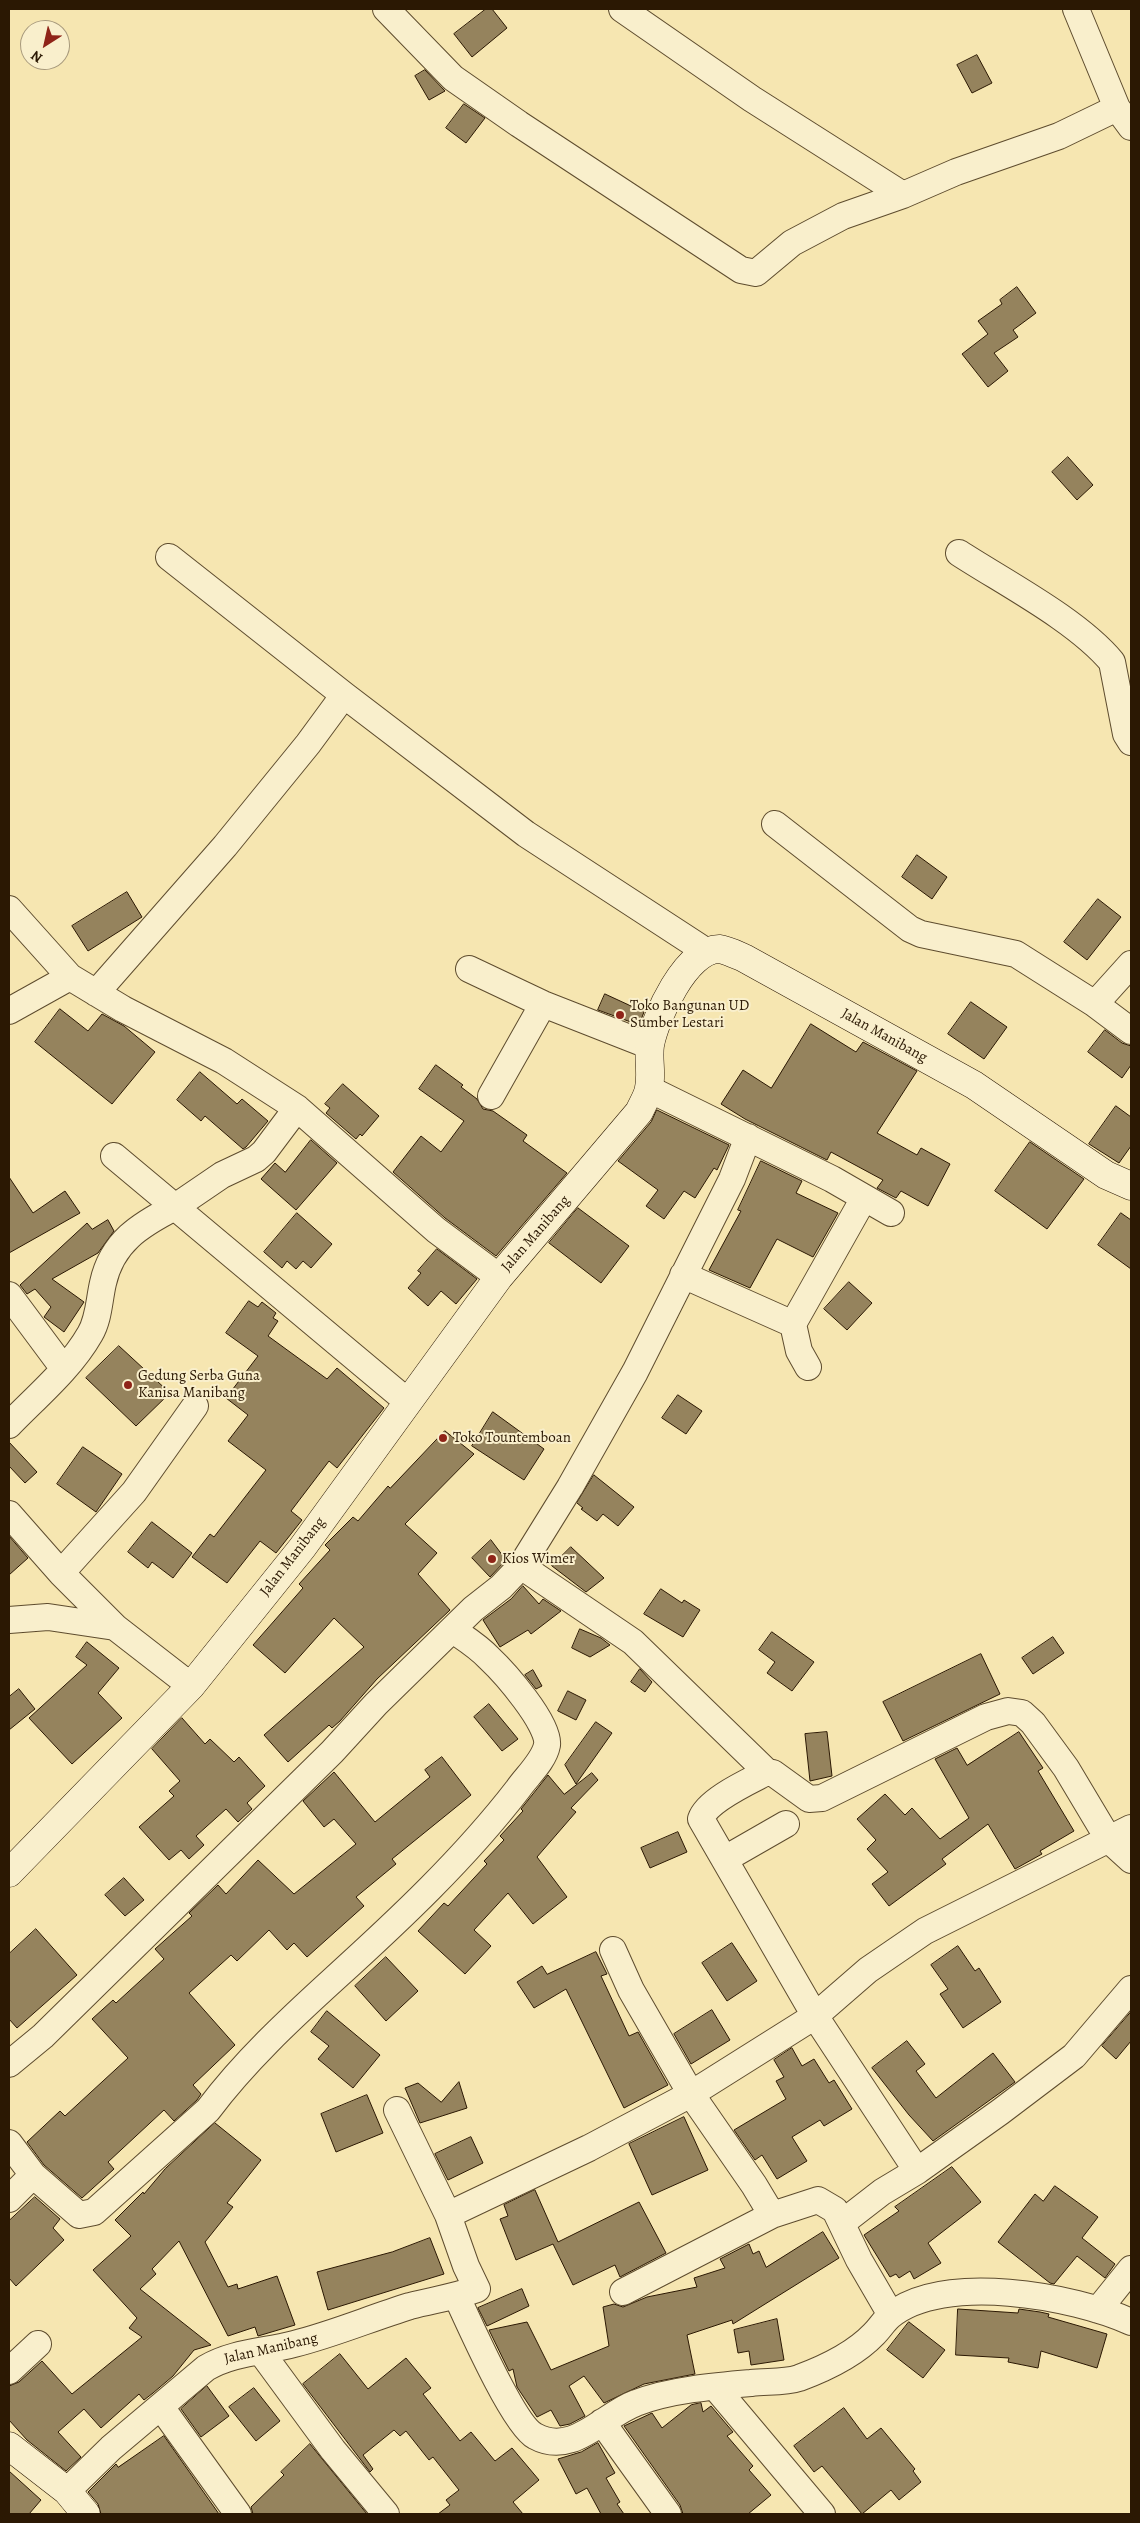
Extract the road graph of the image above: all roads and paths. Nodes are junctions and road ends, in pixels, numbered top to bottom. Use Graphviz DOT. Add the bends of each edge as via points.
graph roads {
  1 [pos="386,9"];
  2 [pos="622,9"];
  3 [pos="1076,9"];
  4 [pos="1124,118"];
  5 [pos="903,195"];
  6 [pos="959,553"];
  7 [pos="169,557"];
  8 [pos="344,695"];
  9 [pos="1131,742"];
  10 [pos="775,824"];
  11 [pos="9,909"];
  12 [pos="707,952"];
  13 [pos="1131,964"];
  14 [pos="469,969"];
  15 [pos="70,977"];
  16 [pos="96,993"];
  17 [pos="543,1004"];
  18 [pos="1095,1004"];
  19 [pos="9,1011"];
  20 [pos="1131,1032"];
  21 [pos="650,1046"];
  22 [pos="650,1089"];
  23 [pos="491,1096"];
  24 [pos="297,1108"];
  25 [pos="748,1137"];
  26 [pos="114,1156"];
  27 [pos="1131,1186"];
  28 [pos="864,1198"];
  29 [pos="175,1207"];
  30 [pos="891,1213"];
  31 [pos="683,1275"];
  32 [pos="499,1278"];
  33 [pos="9,1295"];
  34 [pos="793,1324"];
  35 [pos="808,1367"];
  36 [pos="64,1369"];
  37 [pos="408,1402"];
  38 [pos="194,1406"];
  39 [pos="9,1425"];
  40 [pos="9,1514"];
  41 [pos="522,1566"];
  42 [pos="61,1572"];
  43 [pos="9,1620"];
  44 [pos="115,1626"];
  45 [pos="453,1630"];
  46 [pos="191,1686"];
  47 [pos="767,1772"];
  48 [pos="786,1824"];
  49 [pos="1120,1834"];
  50 [pos="725,1859"];
  51 [pos="1131,1860"];
  52 [pos="9,1873"];
  53 [pos="613,1950"];
  54 [pos="1131,1989"];
  55 [pos="815,2016"];
  56 [pos="9,2064"];
  57 [pos="691,2094"];
  58 [pos="397,2110"];
  59 [pos="9,2143"];
  60 [pos="917,2171"];
  61 [pos="33,2175"];
  62 [pos="9,2199"];
  63 [pos="448,2215"];
  64 [pos="772,2215"];
  65 [pos="842,2223"];
  66 [pos="1131,2269"];
  67 [pos="623,2292"];
  68 [pos="457,2297"];
  69 [pos="1098,2310"];
  70 [pos="891,2315"];
  71 [pos="1131,2322"];
  72 [pos="38,2344"];
  73 [pos="261,2352"];
  74 [pos="9,2371"];
  75 [pos="716,2388"];
  76 [pos="161,2407"];
  77 [pos="602,2422"];
  78 [pos="9,2446"];
  79 [pos="67,2490"];
  80 [pos="86,2514"];
  81 [pos="238,2514"];
  82 [pos="386,2514"];
  83 [pos="668,2514"];
  84 [pos="822,2514"];
  1 -- 5 [label="street" via="453,78 741,270 756,273 792,243 834,221"];
  2 -- 5 [label="street" via="752,99"];
  3 -- 4 [label="street"];
  4 -- 5 [label="street" via="1059,136 956,172"];
  6 -- 9 [label="street" via="1078,630 1108,657 1112,662 1126,734"];
  7 -- 8 [label="street"];
  8 -- 12 [label="street" via="526,834"];
  8 -- 16 [label="street" via="225,846"];
  10 -- 18 [label="street" via="916,933 1016,954"];
  11 -- 15 [label="street"];
  12 -- 21 [label="street, Jalan Manibang" via="692,962 673,989 659,1014"];
  12 -- 27 [label="street, Jalan Manibang" via="719,950 744,958 974,1084 1106,1175"];
  13 -- 18 [label="street"];
  14 -- 17 [label="street"];
  15 -- 16 [label="street"];
  15 -- 19 [label="street"];
  16 -- 24 [label="street" via="224,1061"];
  17 -- 21 [label="street"];
  17 -- 23 [label="street"];
  18 -- 20 [label="street"];
  21 -- 22 [label="street, Jalan Manibang"];
  22 -- 25 [label="street"];
  22 -- 32 [label="street, Jalan Manibang" via="620,1137"];
  24 -- 29 [label="street" via="256,1159 222,1175"];
  24 -- 32 [label="street" via="436,1230"];
  25 -- 28 [label="street"];
  25 -- 31 [label="street" via="732,1179"];
  26 -- 29 [label="street"];
  28 -- 30 [label="street"];
  28 -- 34 [label="street"];
  29 -- 36 [label="street" via="141,1225 125,1238 116,1251 103,1282 91,1333"];
  29 -- 37 [label="street"];
  31 -- 34 [label="street"];
  31 -- 41 [label="street" via="622,1394"];
  32 -- 37 [label="street, Jalan Manibang"];
  33 -- 36 [label="street"];
  34 -- 35 [label="street" via="795,1338"];
  36 -- 39 [label="street"];
  37 -- 46 [label="street, Jalan Manibang" via="302,1548"];
  38 -- 42 [label="street" via="134,1492"];
  40 -- 42 [label="street"];
  41 -- 45 [label="street"];
  41 -- 47 [label="street" via="633,1642"];
  42 -- 44 [label="street"];
  43 -- 44 [label="street" via="48,1617"];
  44 -- 46 [label="street"];
  45 -- 56 [label="street" via="43,2036"];
  45 -- 61 [label="street" via="489,1657 543,1727 547,1743 543,1756 437,1881 301,2008 221,2092 208,2110 94,2212 79,2215"];
  46 -- 52 [label="street, Jalan Manibang"];
  47 -- 49 [label="street" via="773,1772 809,1799 822,1798 986,1717 1008,1711 1022,1712"];
  47 -- 50 [label="street" via="720,1798 703,1813 702,1819"];
  48 -- 50 [label="street"];
  49 -- 51 [label="street"];
  49 -- 55 [label="street" via="925,1931 868,1970"];
  50 -- 55 [label="street"];
  53 -- 57 [label="street" via="631,1990"];
  54 -- 60 [label="street" via="1074,2056"];
  55 -- 57 [label="street"];
  55 -- 60 [label="street"];
  57 -- 63 [label="street" via="589,2148"];
  57 -- 64 [label="street"];
  58 -- 63 [label="street"];
  59 -- 61 [label="street"];
  60 -- 65 [label="street" via="882,2192"];
  61 -- 62 [label="street"];
  63 -- 68 [label="street" via="477,2289"];
  64 -- 65 [label="street" via="818,2200 835,2210"];
  64 -- 67 [label="street"];
  65 -- 70 [label="street" via="858,2260"];
  66 -- 69 [label="street"];
  68 -- 73 [label="street, Jalan Manibang" via="421,2303 331,2334"];
  68 -- 77 [label="street" via="502,2390 533,2435 547,2442 563,2442 581,2437"];
  69 -- 70 [label="street" via="1049,2297 966,2291 922,2300"];
  69 -- 71 [label="street"];
  70 -- 75 [label="street" via="852,2353 832,2364 796,2379"];
  72 -- 74 [label="street"];
  73 -- 76 [label="street, Jalan Manibang" via="222,2359 206,2368"];
  73 -- 82 [label="street" via="333,2450"];
  75 -- 77 [label="street" via="636,2403"];
  75 -- 84 [label="street"];
  76 -- 79 [label="street, Jalan Manibang"];
  76 -- 81 [label="street"];
  77 -- 83 [label="street"];
  78 -- 79 [label="street"];
  79 -- 80 [label="street"];
}
